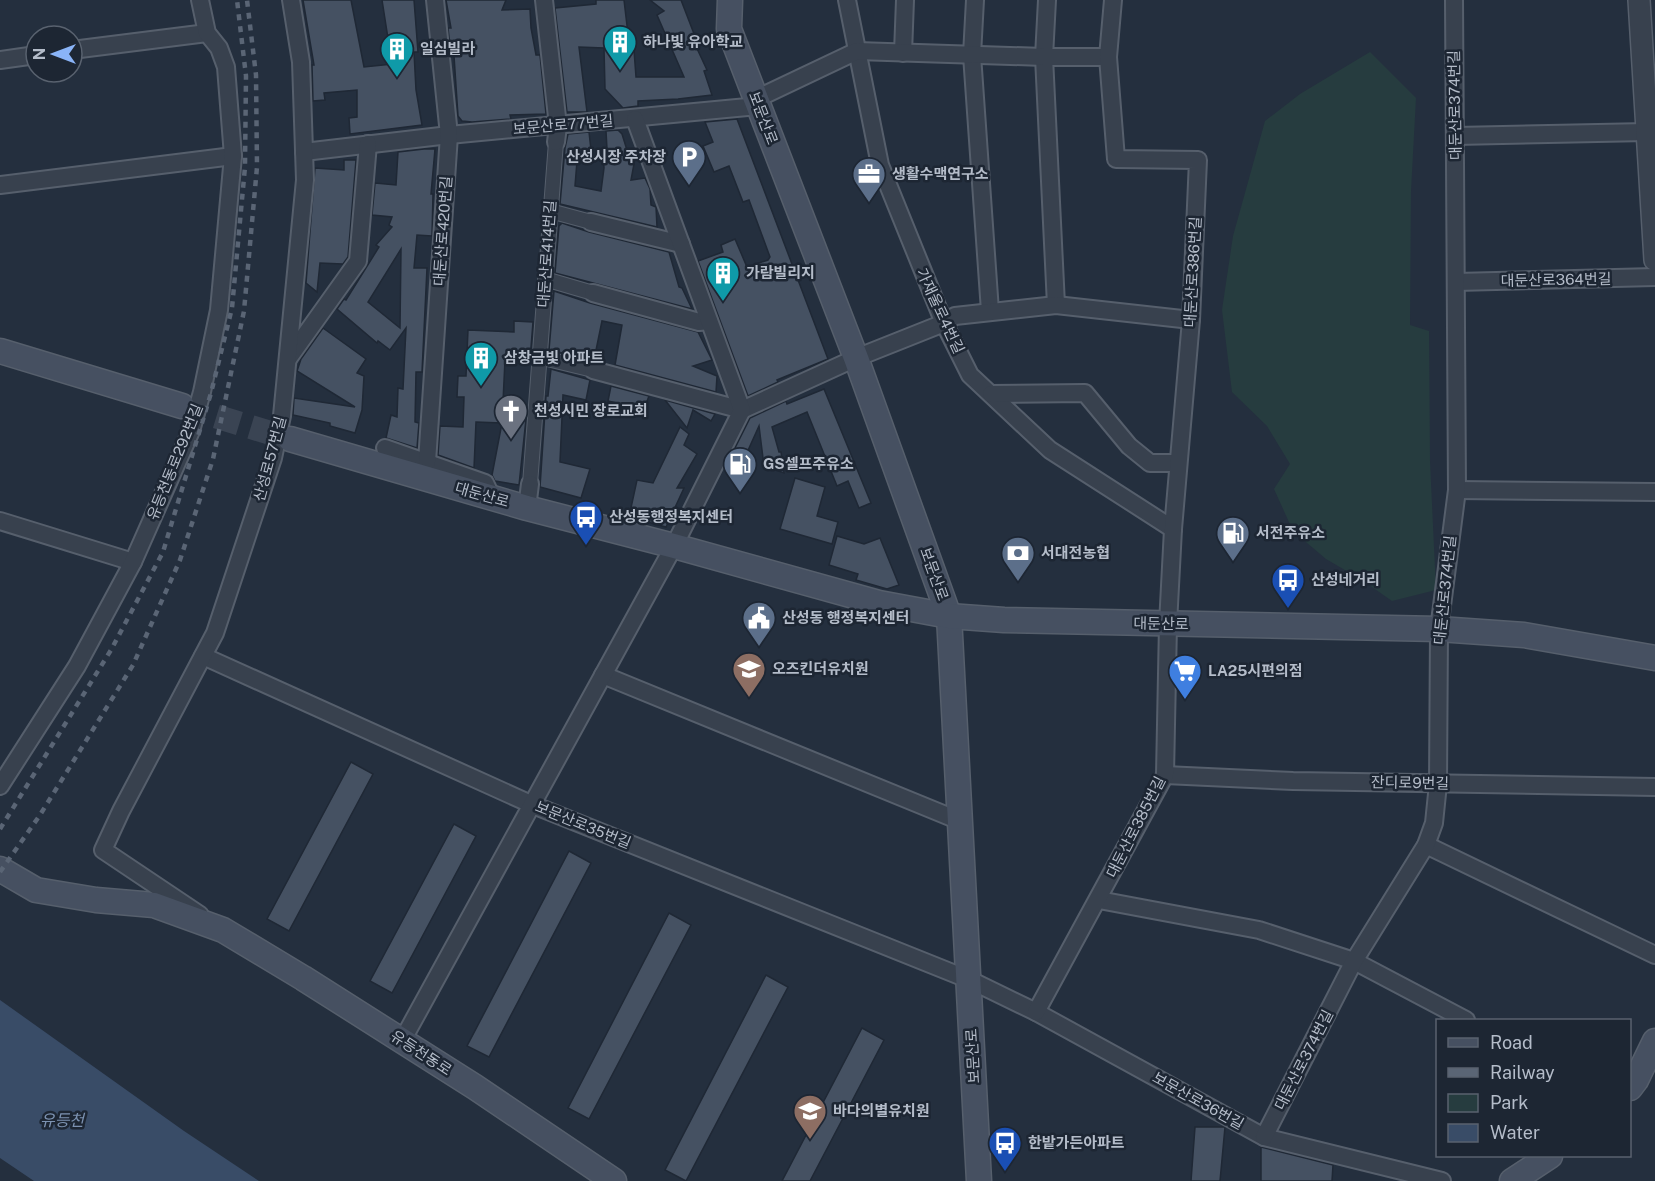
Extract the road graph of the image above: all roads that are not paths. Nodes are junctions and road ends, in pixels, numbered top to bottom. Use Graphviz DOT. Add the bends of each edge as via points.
graph roads {
  1 [pos="200,0"];
  2 [pos="291,0"];
  3 [pos="435,0"];
  4 [pos="544,0"];
  5 [pos="717,0"];
  6 [pos="730,0"];
  7 [pos="848,0"];
  8 [pos="905,0"];
  9 [pos="975,0"];
  10 [pos="1047,0"];
  11 [pos="1113,0"];
  12 [pos="1454,0"];
  13 [pos="1639,0"];
  14 [pos="729,29"];
  15 [pos="207,33"];
  16 [pos="84,48"];
  17 [pos="857,51"];
  18 [pos="903,53"];
  19 [pos="972,55"];
  20 [pos="24,57"];
  21 [pos="1044,57"];
  22 [pos="1108,57"];
  23 [pos="0,60"];
  24 [pos="757,103"];
  25 [pos="635,119"];
  26 [pos="1647,132"];
  27 [pos="557,134"];
  28 [pos="449,135"];
  29 [pos="1456,136"];
  30 [pos="368,144"];
  31 [pos="304,152"];
  32 [pos="233,156"];
  33 [pos="0,185"];
  34 [pos="550,211"];
  35 [pos="591,222"];
  36 [pos="681,244"];
  37 [pos="1655,260"];
  38 [pos="1655,277"];
  39 [pos="545,279"];
  40 [pos="1456,282"];
  41 [pos="594,293"];
  42 [pos="1056,305"];
  43 [pos="990,311"];
  44 [pos="1191,320"];
  45 [pos="709,321"];
  46 [pos="944,323"];
  47 [pos="0,351"];
  48 [pos="539,357"];
  49 [pos="856,358"];
  50 [pos="288,360"];
  51 [pos="593,370"];
  52 [pos="991,394"];
  53 [pos="182,406"];
  54 [pos="742,410"];
  55 [pos="290,439"];
  56 [pos="385,448"];
  57 [pos="426,462"];
  58 [pos="1178,463"];
  59 [pos="530,484"];
  60 [pos="1457,490"];
  61 [pos="1655,492"];
  62 [pos="492,498"];
  63 [pos="527,508"];
  64 [pos="0,521"];
  65 [pos="1173,529"];
  66 [pos="674,546"];
  67 [pos="134,562"];
  68 [pos="949,616"];
  69 [pos="1168,624"];
  70 [pos="1439,629"];
  71 [pos="203,656"];
  72 [pos="1655,658"];
  73 [pos="603,675"];
  74 [pos="1165,776"];
  75 [pos="1438,783"];
  76 [pos="0,786"];
  77 [pos="1655,787"];
  78 [pos="533,805"];
  79 [pos="960,821"];
  80 [pos="1426,845"];
  81 [pos="102,850"];
  82 [pos="0,869"];
  83 [pos="1099,900"];
  84 [pos="223,930"];
  85 [pos="1655,955"];
  86 [pos="1354,961"];
  87 [pos="970,980"];
  88 [pos="1036,1012"];
  89 [pos="1464,1019"];
  90 [pos="402,1041"];
  91 [pos="1655,1041"];
  92 [pos="1631,1086"];
  93 [pos="1264,1137"];
  94 [pos="1547,1157"];
  95 [pos="1438,1180"];
  96 [pos="614,1181"];
  97 [pos="979,1181"];
  98 [pos="1512,1181"];
  1 -- 15 [label="street, 유등천동로292번길"];
  2 -- 31 [label="street, 산성로57번길" via="301,62"];
  3 -- 28 [label="street, 대둔산로420번길"];
  4 -- 27 [label="street, 대둔산로414번길"];
  5 -- 14 [label="street"];
  6 -- 14 [label="main road, 보문산로"];
  7 -- 17 [label="street, 가재울로4번길"];
  8 -- 18 [label="street"];
  9 -- 19 [label="street"];
  10 -- 21 [label="street"];
  11 -- 22 [label="street, 대둔산로386번길"];
  12 -- 29 [label="street, 대둔산로374번길"];
  13 -- 26 [label="street"];
  14 -- 24 [label="main road, 보문산로"];
  15 -- 16 [label="street"];
  15 -- 32 [label="street, 유등천동로292번길" via="219,48 226,67"];
  17 -- 18 [label="street"];
  17 -- 24 [label="street, 보문산로77번길"];
  17 -- 46 [label="street, 가재울로4번길" via="880,165"];
  18 -- 19 [label="street"];
  19 -- 21 [label="street"];
  19 -- 43 [label="street"];
  20 -- 23 [label="street"];
  21 -- 22 [label="street"];
  21 -- 42 [label="street"];
  22 -- 44 [label="street, 대둔산로386번길" via="1116,159 1198,160"];
  24 -- 25 [label="street, 보문산로77번길"];
  24 -- 49 [label="main road, 보문산로"];
  25 -- 27 [label="street, 보문산로77번길"];
  25 -- 36 [label="street"];
  26 -- 29 [label="street"];
  26 -- 37 [label="street"];
  27 -- 28 [label="street, 보문산로77번길"];
  27 -- 34 [label="street, 대둔산로414번길"];
  28 -- 30 [label="street, 보문산로77번길"];
  28 -- 57 [label="street, 대둔산로420번길"];
  29 -- 40 [label="street, 대둔산로374번길"];
  30 -- 31 [label="street, 보문산로77번길"];
  30 -- 50 [label="street" via="358,261"];
  31 -- 50 [label="street, 산성로57번길" via="305,180"];
  32 -- 33 [label="street"];
  32 -- 67 [label="street, 유등천동로292번길" via="219,310 202,392 191,431"];
  34 -- 35 [label="street"];
  34 -- 39 [label="street, 대둔산로414번길"];
  35 -- 36 [label="street"];
  36 -- 45 [label="street"];
  38 -- 40 [label="street, 대둔산로364번길"];
  39 -- 41 [label="street"];
  39 -- 48 [label="street, 대둔산로414번길"];
  40 -- 60 [label="street, 대둔산로374번길"];
  41 -- 45 [label="street" via="699,322"];
  42 -- 43 [label="street"];
  42 -- 44 [label="street"];
  43 -- 46 [label="street" via="955,316"];
  44 -- 58 [label="street, 대둔산로386번길"];
  45 -- 54 [label="street"];
  46 -- 49 [label="street"];
  46 -- 52 [label="street, 가재울로4번길" via="970,375"];
  47 -- 53 [label="main road"];
  48 -- 51 [label="street"];
  48 -- 59 [label="street, 대둔산로414번길"];
  49 -- 54 [label="street"];
  49 -- 68 [label="main road, 보문산로"];
  50 -- 71 [label="street, 산성로57번길" via="273,458 215,633"];
  51 -- 54 [label="street"];
  52 -- 58 [label="street" via="1085,393 1129,446 1150,463"];
  52 -- 65 [label="street, 가재울로4번길" via="1050,450"];
  54 -- 66 [label="street"];
  55 -- 62 [label="main road, 대둔산로"];
  56 -- 57 [label="street"];
  57 -- 62 [label="street" via="485,483"];
  58 -- 65 [label="street, 대둔산로386번길"];
  59 -- 63 [label="street, 대둔산로414번길"];
  60 -- 61 [label="street"];
  60 -- 70 [label="street, 대둔산로374번길"];
  62 -- 63 [label="main road, 대둔산로"];
  63 -- 66 [label="main road, 대둔산로"];
  64 -- 67 [label="street"];
  65 -- 69 [label="street, 대둔산로386번길"];
  66 -- 68 [label="main road, 대둔산로" via="879,603"];
  66 -- 73 [label="street"];
  67 -- 76 [label="street, 유등천동로292번길" via="77,666"];
  68 -- 69 [label="main road, 대둔산로"];
  68 -- 79 [label="main road, 보문산로"];
  69 -- 70 [label="main road, 대둔산로"];
  69 -- 74 [label="street, 대둔산로385번길"];
  70 -- 72 [label="main road, 대둔산로" via="1524,635"];
  70 -- 75 [label="street, 대둔산로374번길"];
  71 -- 78 [label="street, 보문산로35번길"];
  71 -- 81 [label="street, 산성로57번길"];
  73 -- 78 [label="street"];
  73 -- 79 [label="street"];
  74 -- 75 [label="street, 잔디로9번길"];
  74 -- 83 [label="street, 대둔산로385번길"];
  75 -- 77 [label="street, 잔디로9번길"];
  75 -- 80 [label="street, 대둔산로374번길" via="1434,824"];
  78 -- 87 [label="street, 보문산로35번길"];
  78 -- 90 [label="street"];
  79 -- 87 [label="main road, 보문산로"];
  80 -- 85 [label="street"];
  80 -- 86 [label="street, 대둔산로374번길"];
  81 -- 84 [label="street, 유등천동로"];
  82 -- 84 [label="main road, 유등천동로" via="36,890 154,904"];
  83 -- 86 [label="street" via="1259,930"];
  83 -- 88 [label="street, 대둔산로385번길"];
  84 -- 90 [label="main road, 유등천동로"];
  86 -- 89 [label="street"];
  86 -- 93 [label="street, 대둔산로374번길"];
  87 -- 88 [label="street, 보문산로36번길"];
  87 -- 97 [label="main road, 보문산로"];
  88 -- 93 [label="street, 보문산로36번길"];
  90 -- 96 [label="main road, 유등천동로"];
  91 -- 92 [label="main road"];
  93 -- 95 [label="street, 보문산로36번길"];
  94 -- 98 [label="main road"];
}
